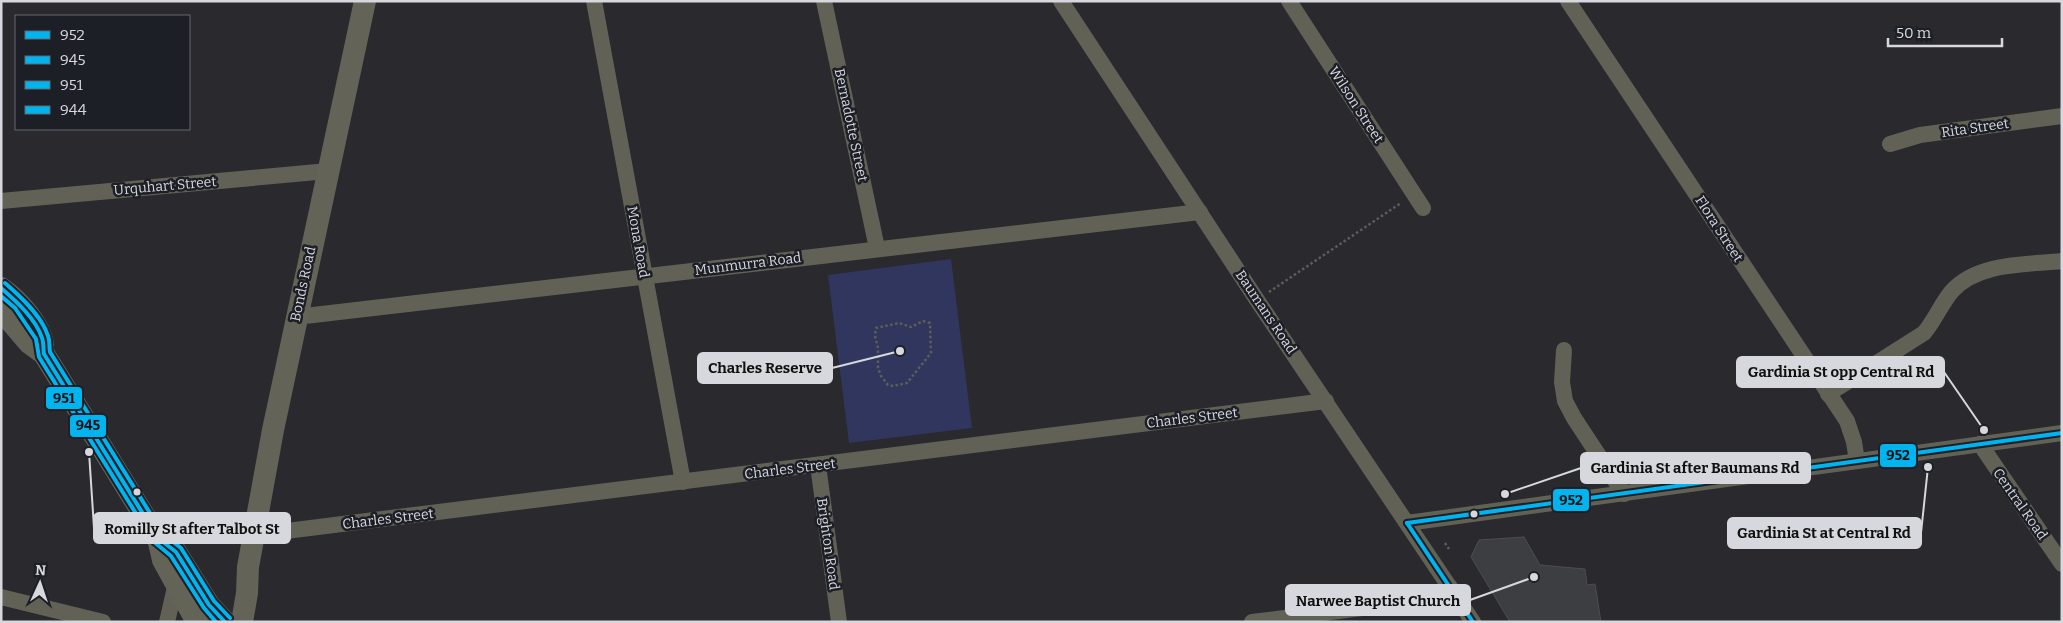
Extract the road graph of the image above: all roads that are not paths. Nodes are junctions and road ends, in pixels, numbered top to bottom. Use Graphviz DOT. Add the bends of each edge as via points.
graph roads {
  1 [pos="365,1"];
  2 [pos="594,1"];
  3 [pos="824,1"];
  4 [pos="1061,1"];
  5 [pos="1289,1"];
  6 [pos="1568,1"];
  7 [pos="2062,116"];
  8 [pos="1890,144"];
  9 [pos="328,171"];
  10 [pos="1,201"];
  11 [pos="1418,201"];
  12 [pos="1200,212"];
  13 [pos="877,248"];
  14 [pos="2062,261"];
  15 [pos="645,277"];
  16 [pos="1,288"];
  17 [pos="1,310"];
  18 [pos="296,316"];
  19 [pos="1564,350"];
  20 [pos="44,354"];
  21 [pos="1828,394"];
  22 [pos="1326,401"];
  23 [pos="2062,434"];
  24 [pos="1980,444"];
  25 [pos="1857,461"];
  26 [pos="818,465"];
  27 [pos="683,482"];
  28 [pos="1624,494"];
  29 [pos="1407,523"];
  30 [pos="254,535"];
  31 [pos="158,538"];
  32 [pos="2062,564"];
  33 [pos="248,567"];
  34 [pos="176,583"];
  35 [pos="1450,587"];
  36 [pos="202,594"];
  37 [pos="234,597"];
  38 [pos="1,598"];
  39 [pos="103,622"];
  40 [pos="167,622"];
  41 [pos="197,622"];
  42 [pos="227,622"];
  43 [pos="242,622"];
  44 [pos="839,622"];
  45 [pos="1252,622"];
  46 [pos="1473,622"];
  1 -- 9 [label="main road, Bonds Road"];
  2 -- 15 [label="street, Mona Road"];
  3 -- 13 [label="street, Bernadotte Street"];
  4 -- 12 [label="street, Baumans Road"];
  5 -- 11 [label="street, Wilson Street"];
  6 -- 21 [label="street, Flora Street"];
  7 -- 8 [label="street, Rita Street" via="1920,135"];
  9 -- 10 [label="street, Urquhart Street"];
  9 -- 18 [label="main road, Bonds Road"];
  12 -- 13 [label="street, Munmurra Road"];
  12 -- 22 [label="street, Baumans Road"];
  13 -- 15 [label="street, Munmurra Road"];
  14 -- 21 [label="street" via="1988,269 1968,278 1953,290 1924,333"];
  15 -- 18 [label="street, Munmurra Road"];
  15 -- 27 [label="street, Mona Road"];
  16 -- 20 [label="main road" via="29,316 42,337"];
  17 -- 20 [label="main road" via="29,343"];
  18 -- 30 [label="main road, Bonds Road"];
  19 -- 28 [label="street" via="1562,382 1566,401"];
  20 -- 31 [label="main road"];
  21 -- 25 [label="street, Flora Street" via="1847,421"];
  22 -- 26 [label="street, Charles Street"];
  22 -- 29 [label="street, Baumans Road"];
  23 -- 24 [label="street"];
  24 -- 25 [label="street"];
  24 -- 32 [label="street, Central Road"];
  25 -- 28 [label="street"];
  26 -- 27 [label="street, Charles Street"];
  26 -- 44 [label="street, Brighton Road"];
  27 -- 30 [label="street, Charles Street"];
  28 -- 29 [label="street"];
  29 -- 35 [label="street, Baumans Road"];
  30 -- 33 [label="main road, Bonds Road"];
  31 -- 34 [label="main road" via="162,560"];
  31 -- 36 [label="main road" via="176,552"];
  33 -- 37 [label="main road, Bonds Road"];
  33 -- 43 [label="main road, Bonds Road"];
  34 -- 40 [label="street"];
  34 -- 41 [label="main road"];
  35 -- 45 [label="street" via="1433,599"];
  35 -- 46 [label="street, Baumans Road"];
  36 -- 37 [label="main road" via="221,600"];
  36 -- 42 [label="main road"];
  37 -- 42 [label="main road, Bonds Road"];
  38 -- 39 [label="street"];
}
